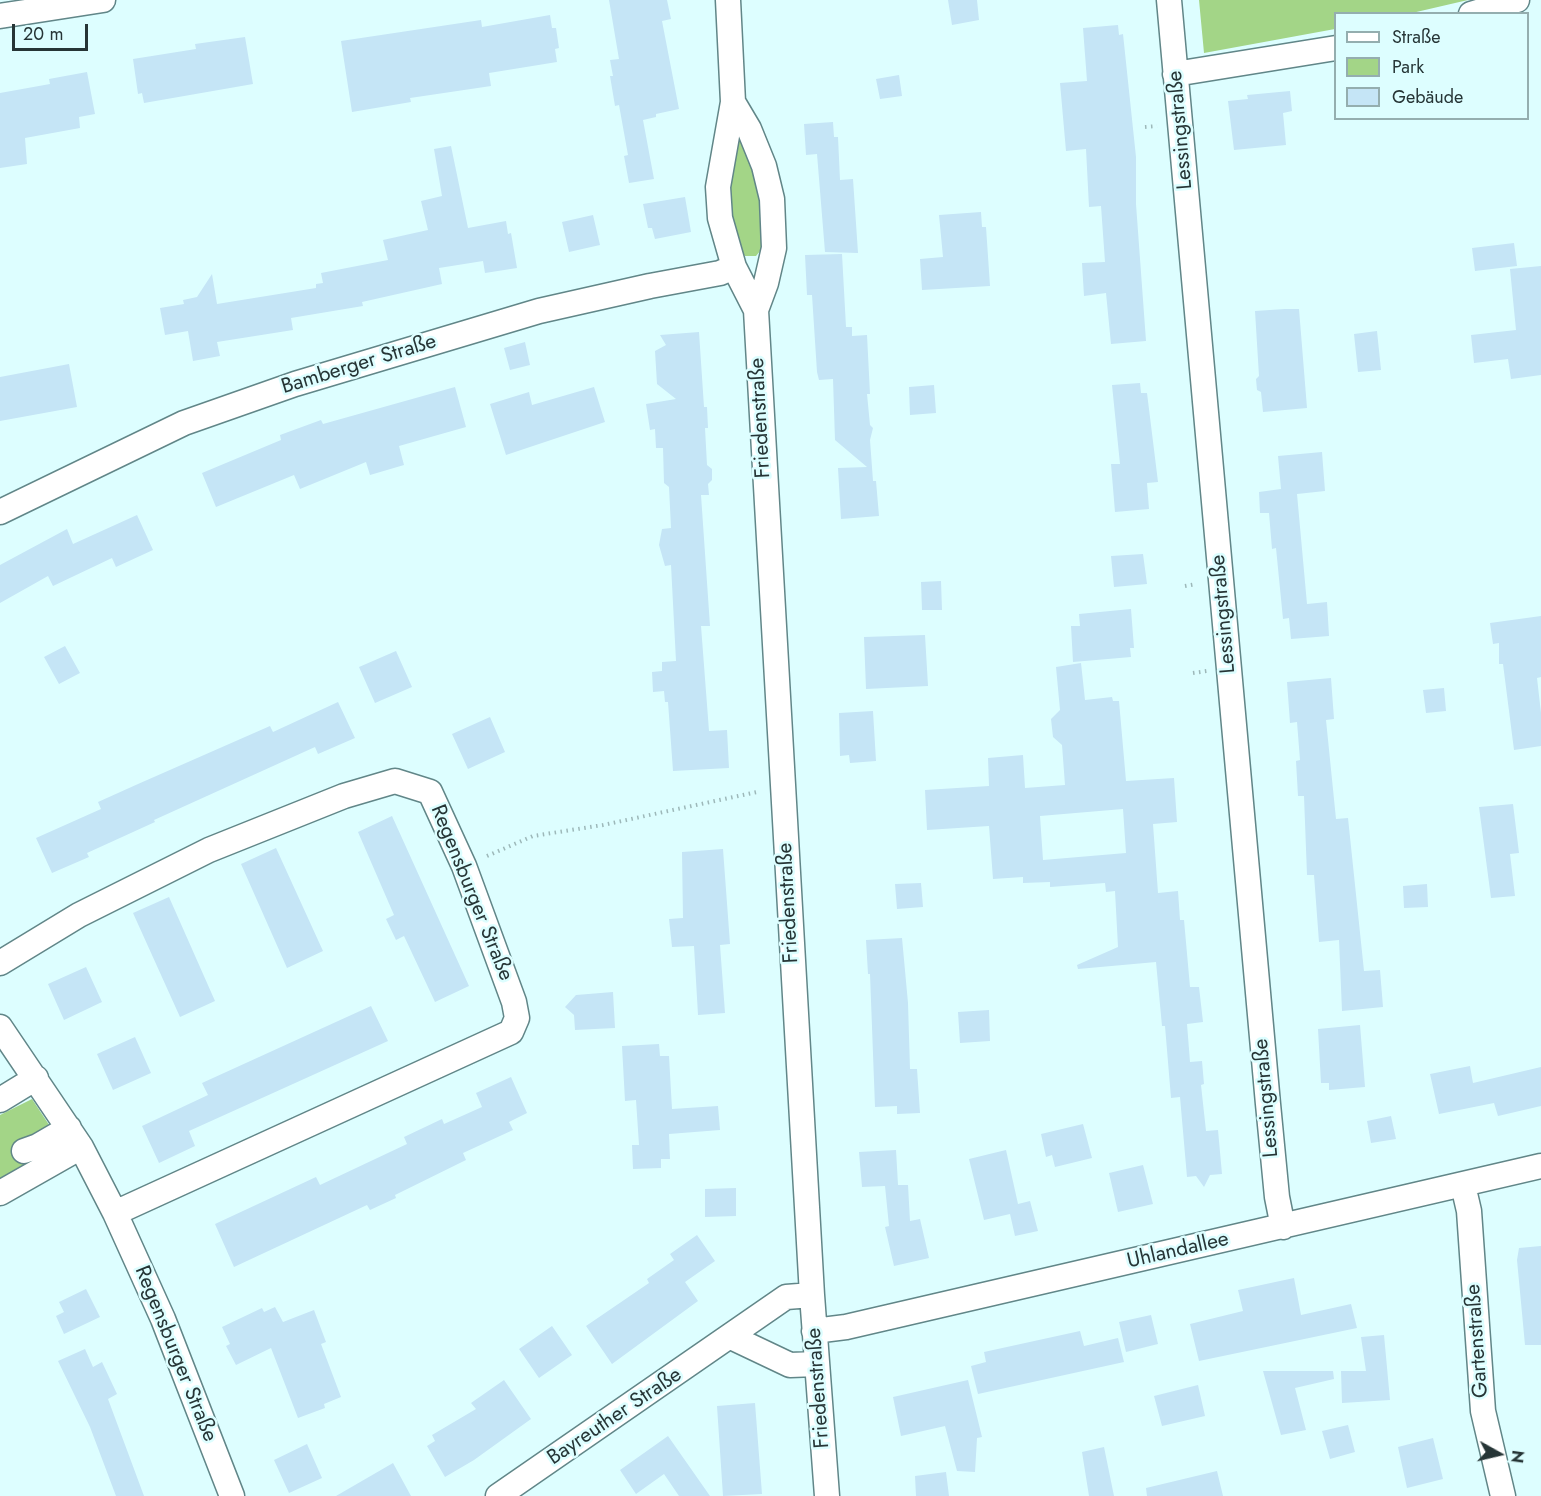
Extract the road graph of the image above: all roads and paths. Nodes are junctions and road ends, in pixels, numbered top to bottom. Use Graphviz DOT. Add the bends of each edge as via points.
graph roads {
  1 [pos="103,0"];
  2 [pos="728,0"];
  3 [pos="1169,0"];
  4 [pos="1517,0"];
  5 [pos="1478,12"];
  6 [pos="0,16"];
  7 [pos="1334,48"];
  8 [pos="1175,74"];
  9 [pos="734,102"];
  10 [pos="734,267"];
  11 [pos="756,310"];
  12 [pos="0,512"];
  13 [pos="757,792"];
  14 [pos="464,866"];
  15 [pos="0,963"];
  16 [pos="0,1028"];
  17 [pos="36,1078"];
  18 [pos="0,1100"];
  19 [pos="75,1138"];
  20 [pos="24,1151"];
  21 [pos="1541,1167"];
  22 [pos="1463,1185"];
  23 [pos="0,1193"];
  24 [pos="115,1213"];
  25 [pos="1283,1227"];
  26 [pos="812,1294"];
  27 [pos="814,1331"];
  28 [pos="731,1337"];
  29 [pos="817,1364"];
  30 [pos="232,1496"];
  31 [pos="498,1496"];
  32 [pos="827,1496"];
  33 [pos="1503,1496"];
  1 -- 6 [label="street"];
  2 -- 9 [label="street, Friedenstraße"];
  3 -- 8 [label="street, Lessingstraße"];
  4 -- 5 [label="street"];
  7 -- 8 [label="street"];
  8 -- 25 [label="street, Lessingstraße" via="1276,1197"];
  9 -- 10 [label="street, Friedenstraße" via="718,187 720,218"];
  9 -- 11 [label="street, Friedenstraße" via="764,166 772,199 774,248"];
  10 -- 11 [label="street, Friedenstraße"];
  10 -- 12 [label="street, Bamberger Straße" via="539,311 295,384 184,423"];
  11 -- 26 [label="street, Friedenstraße"];
  13 -- 14 [label="path" via="532,836"];
  14 -- 15 [label="street, Regensburger Straße" via="430,792 395,781 364,789 209,849 79,915"];
  14 -- 24 [label="street, Regensburger Straße" via="514,1002 517,1018 511,1032"];
  16 -- 17 [label="street, Regensburger Straße"];
  17 -- 18 [label="street"];
  17 -- 19 [label="street, Regensburger Straße"];
  19 -- 20 [label="street"];
  19 -- 23 [label="street"];
  19 -- 24 [label="street, Regensburger Straße"];
  21 -- 22 [label="street, Uhlandallee"];
  22 -- 25 [label="street, Uhlandallee"];
  22 -- 33 [label="street, Gartenstraße" via="1469,1211 1483,1411"];
  24 -- 30 [label="street, Regensburger Straße" via="163,1319"];
  25 -- 27 [label="street, Uhlandallee" via="846,1328"];
  26 -- 27 [label="street, Friedenstraße"];
  26 -- 28 [label="street, Bayreuther Straße" via="786,1298"];
  27 -- 29 [label="street, Friedenstraße"];
  28 -- 29 [label="street" via="790,1365"];
  28 -- 31 [label="street, Bayreuther Straße"];
  29 -- 32 [label="street, Friedenstraße"];
}
